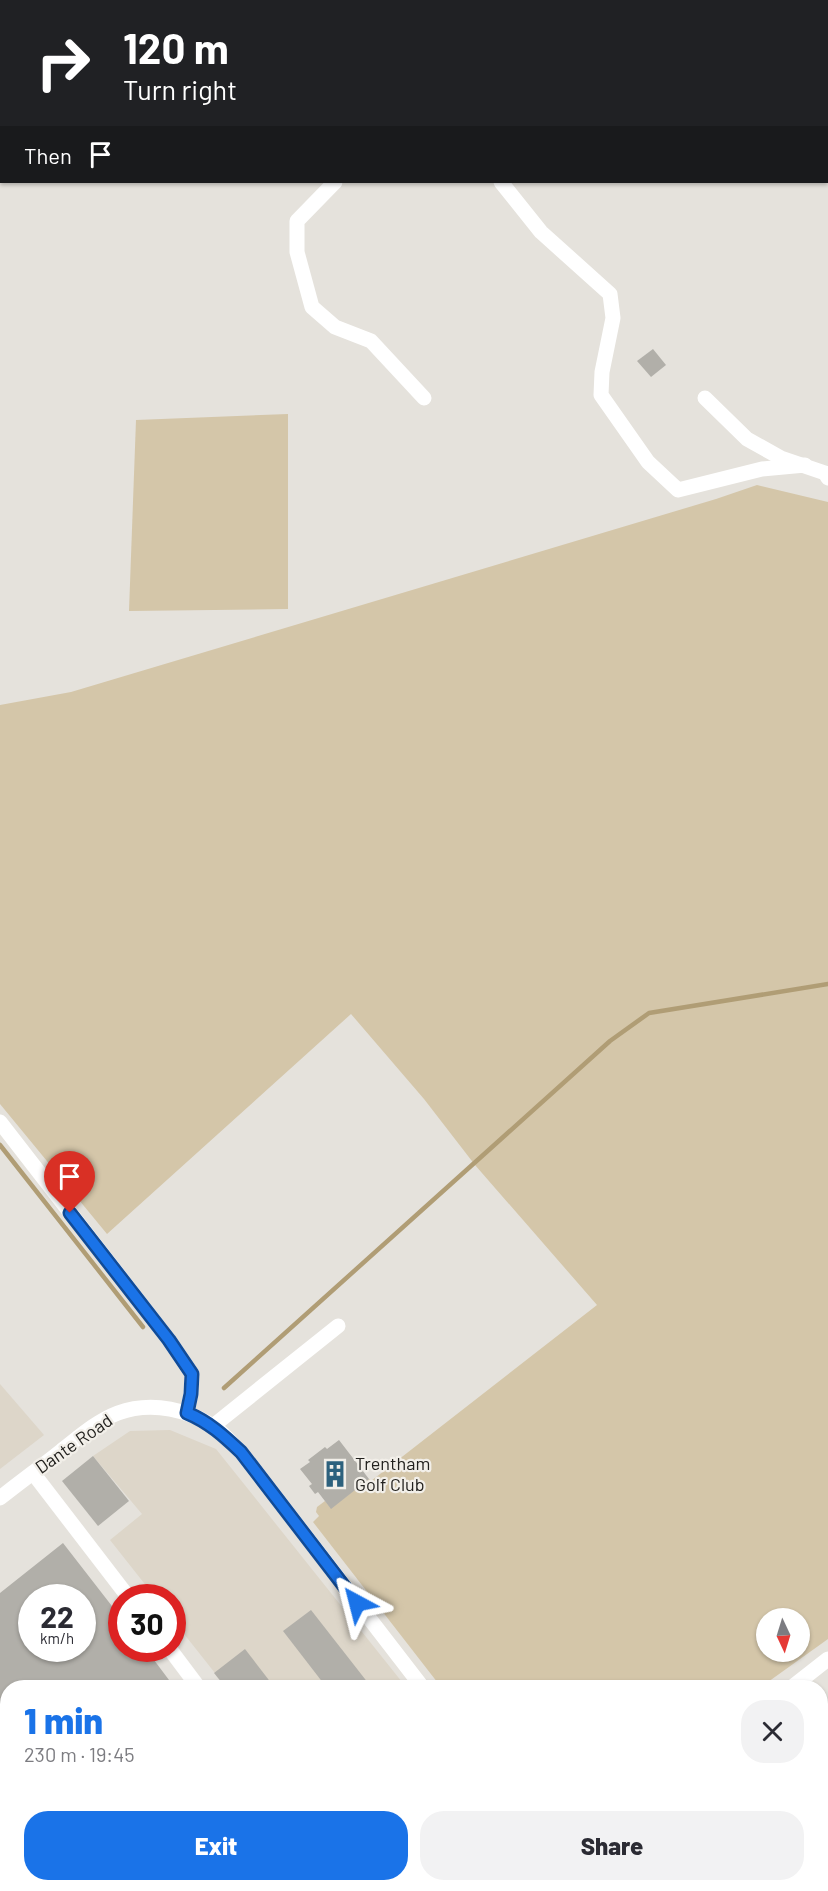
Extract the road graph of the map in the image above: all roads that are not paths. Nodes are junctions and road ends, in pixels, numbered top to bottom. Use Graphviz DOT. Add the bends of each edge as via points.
graph roads {
  1 [pos="335,183"];
  2 [pos="502,183"];
  3 [pos="424,398"];
  4 [pos="705,398"];
  5 [pos="806,465"];
  6 [pos="828,478"];
  7 [pos="0,1122"];
  8 [pos="338,1326"];
  9 [pos="187,1413"];
  10 [pos="213,1426"];
  11 [pos="33,1473"];
  12 [pos="0,1498"];
  13 [pos="118,1584"];
  14 [pos="828,1659"];
  15 [pos="180,1662"];
  16 [pos="194,1680"];
  17 [pos="417,1680"];
  18 [pos="801,1680"];
  1 -- 3 [label="street" via="297,221 297,252 312,307 335,327 371,341"];
  2 -- 5 [label="street" via="541,232 610,294 613,318 601,395 648,462 678,490 762,469"];
  4 -- 5 [label="street" via="747,439 781,458"];
  5 -- 6 [label="street"];
  7 -- 9 [label="street" via="192,1374"];
  8 -- 10 [label="street"];
  9 -- 10 [label="street, Dante Road"];
  9 -- 11 [label="street, Dante Road" via="158,1407 118,1413 97,1424"];
  10 -- 17 [label="street, Dante Road" via="241,1452"];
  11 -- 12 [label="street, Dante Road"];
  11 -- 13 [label="street"];
  14 -- 18 [label="street"];
  15 -- 16 [label="street"];
}
